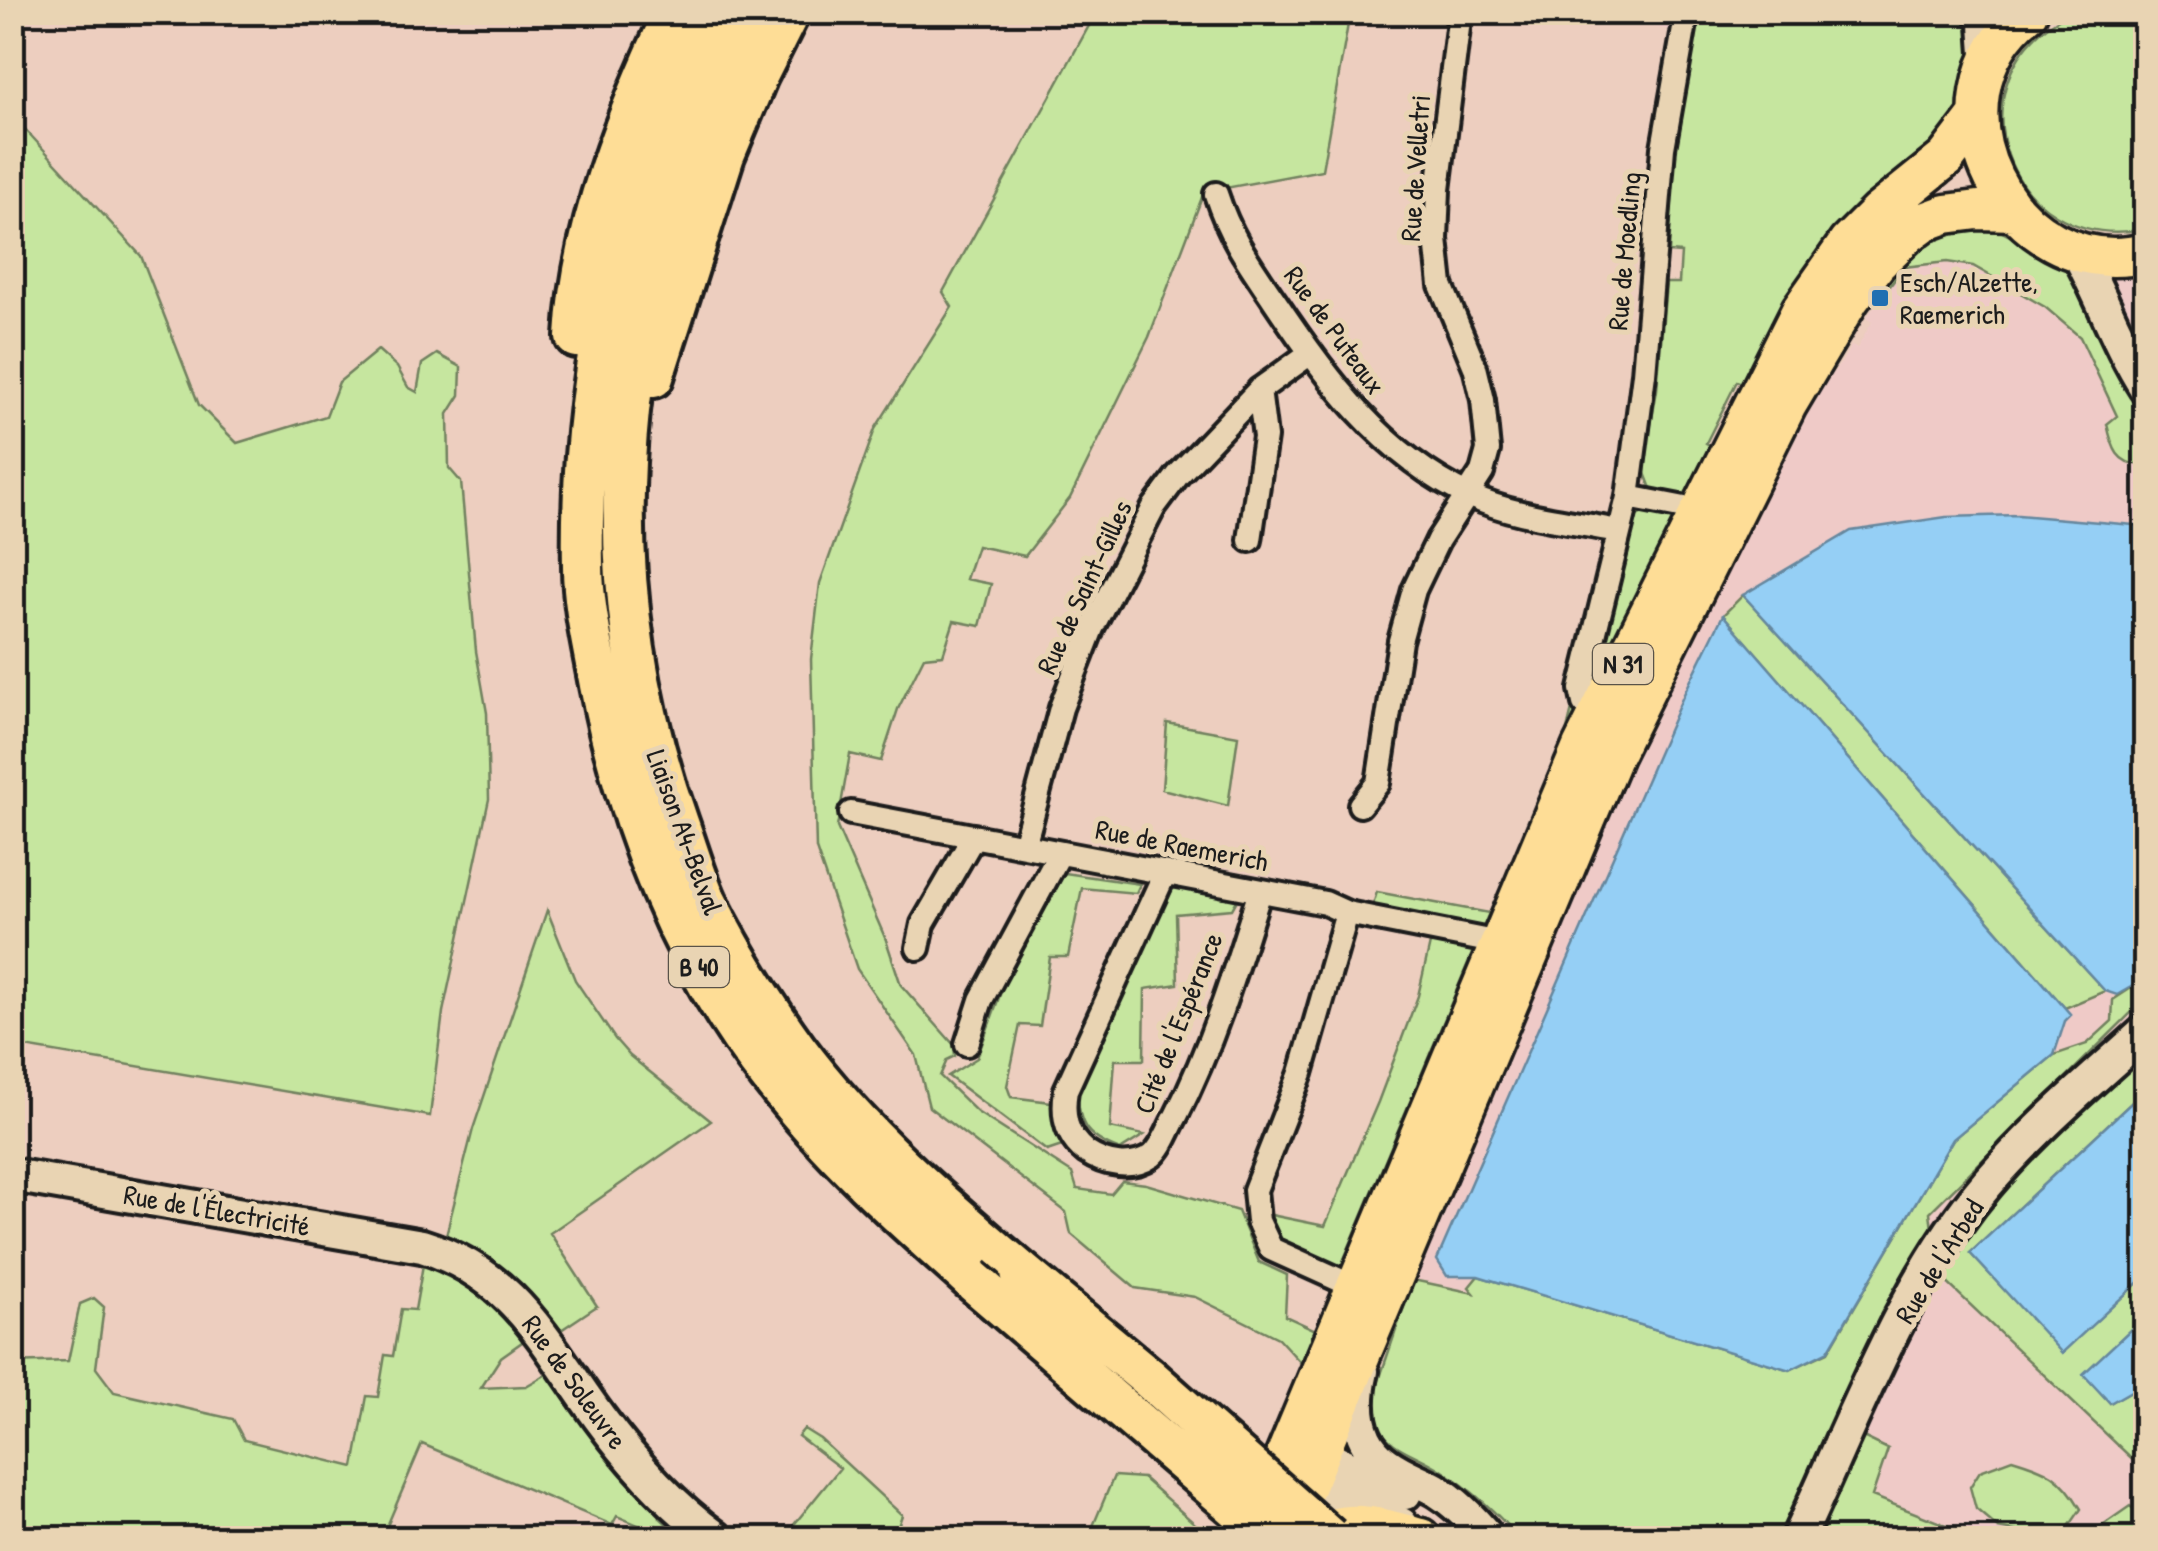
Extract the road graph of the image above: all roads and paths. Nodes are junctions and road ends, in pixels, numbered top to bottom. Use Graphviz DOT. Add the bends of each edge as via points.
graph roads {
  1 [pos="675,12"];
  2 [pos="709,12"];
  3 [pos="752,12"];
  4 [pos="788,12"];
  5 [pos="1460,12"];
  6 [pos="1688,12"];
  7 [pos="1976,12"];
  8 [pos="2028,12"];
  9 [pos="1984,76"];
  10 [pos="1978,116"];
  11 [pos="1216,194"];
  12 [pos="2014,212"];
  13 [pos="2076,251"];
  14 [pos="2146,253"];
  15 [pos="1309,354"];
  16 [pos="2146,388"];
  17 [pos="1259,390"];
  18 [pos="1468,496"];
  19 [pos="1628,496"];
  20 [pos="1700,511"];
  21 [pos="1618,531"];
  22 [pos="1250,540"];
  23 [pos="582,570"];
  24 [pos="624,584"];
  25 [pos="1599,712"];
  26 [pos="1360,805"];
  27 [pos="851,812"];
  28 [pos="974,836"];
  29 [pos="1024,846"];
  30 [pos="1060,853"];
  31 [pos="1165,873"];
  32 [pos="1260,891"];
  33 [pos="1347,913"];
  34 [pos="918,948"];
  35 [pos="1513,949"];
  36 [pos="2146,1031"];
  37 [pos="967,1044"];
  38 [pos="12,1175"];
  39 [pos="422,1246"];
  40 [pos="1357,1310"];
  41 [pos="1304,1455"];
  42 [pos="716,1538"];
  43 [pos="1250,1538"];
  44 [pos="1272,1538"];
  45 [pos="1284,1538"];
  46 [pos="1312,1538"];
  47 [pos="1329,1538"];
  48 [pos="1424,1538"];
  49 [pos="1485,1538"];
  50 [pos="1798,1538"];
  1 -- 23 [label="highway, B 40" via="634,106 588,246 569,487"];
  2 -- 23 [label="highway, Liaison A4-Belval / B 40" via="651,153 604,316 588,418"];
  3 -- 24 [label="highway, Liaison A4-Belval / B 40" via="705,114 668,218 636,346 625,433"];
  4 -- 24 [label="highway, B 40" via="724,155 650,386"];
  5 -- 18 [label="street, Rue de Velletri" via="1436,238 1441,285 1483,400 1488,450"];
  6 -- 19 [label="street, Rue de Moedling" via="1663,148"];
  7 -- 9 [label="street"];
  8 -- 9 [label="main road" via="1998,46"];
  9 -- 10 [label="main road"];
  10 -- 12 [label="main road" via="1994,183"];
  10 -- 20 [label="main road, N 31" via="1946,158 1848,242 1823,275"];
  11 -- 15 [label="street, Rue de Puteaux" via="1229,232"];
  12 -- 13 [label="main road"];
  12 -- 35 [label="main road, N 31" via="1960,211 1924,222 1877,263 1850,299 1787,405"];
  13 -- 14 [label="main road" via="2108,257"];
  13 -- 16 [label="main road"];
  15 -- 17 [label="street, Rue de Saint-Gilles"];
  15 -- 18 [label="street, Rue de Puteaux" via="1360,417"];
  17 -- 22 [label="street" via="1264,437"];
  17 -- 29 [label="street, Rue de Saint-Gilles" via="1178,476 1133,545 1062,708"];
  18 -- 21 [label="street, Rue de Puteaux"];
  18 -- 26 [label="street, Rue de Velletri" via="1414,590 1378,782"];
  19 -- 20 [label="street"];
  19 -- 21 [label="street"];
  20 -- 25 [label="main road, N 31"];
  21 -- 25 [label="street" via="1580,688 1584,703"];
  23 -- 44 [label="highway, Liaison A4-Belval / B 40, bridge" via="613,751 653,870 734,1025 862,1181"];
  24 -- 47 [label="highway, Liaison A4-Belval / B 40, bridge" via="632,656 660,774 706,899 796,1048 934,1198"];
  25 -- 35 [label="main road, N 31"];
  27 -- 28 [label="street, Rue de Raemerich"];
  28 -- 29 [label="street, Rue de Raemerich"];
  28 -- 34 [label="street" via="923,924"];
  29 -- 30 [label="street, Rue de Raemerich"];
  30 -- 31 [label="street, Rue de Raemerich"];
  30 -- 37 [label="street" via="981,1000"];
  31 -- 32 [label="street, Rue de Raemerich"];
  31 -- 32 [label="street, Cité de l'Espérance" via="1066,1090 1069,1133 1110,1163 1134,1163 1160,1146 1228,995"];
  32 -- 33 [label="street, Rue de Raemerich"];
  33 -- 35 [label="street, Rue de Raemerich"];
  33 -- 40 [label="street" via="1301,1072 1255,1190 1258,1221 1271,1249"];
  35 -- 40 [label="main road, N 31"];
  36 -- 50 [label="main road, Rue de l'Arbed" via="1985,1186 1930,1266"];
  38 -- 39 [label="main road, Rue de l'Électricité"];
  39 -- 42 [label="main road, Rue de Soleuvre" via="469,1264 508,1294 536,1323 630,1458"];
  40 -- 41 [label="main road, N 31"];
  40 -- 49 [label="main road" via="1356,1406 1366,1441 1384,1463 1468,1514"];
  41 -- 43 [label="main road, N 31"];
  41 -- 45 [label="main road, N 31"];
  41 -- 48 [label="main road"];
  41 -- 49 [label="main road" via="1420,1500"];
  46 -- 48 [label="main road" via="1352,1524"];
}
